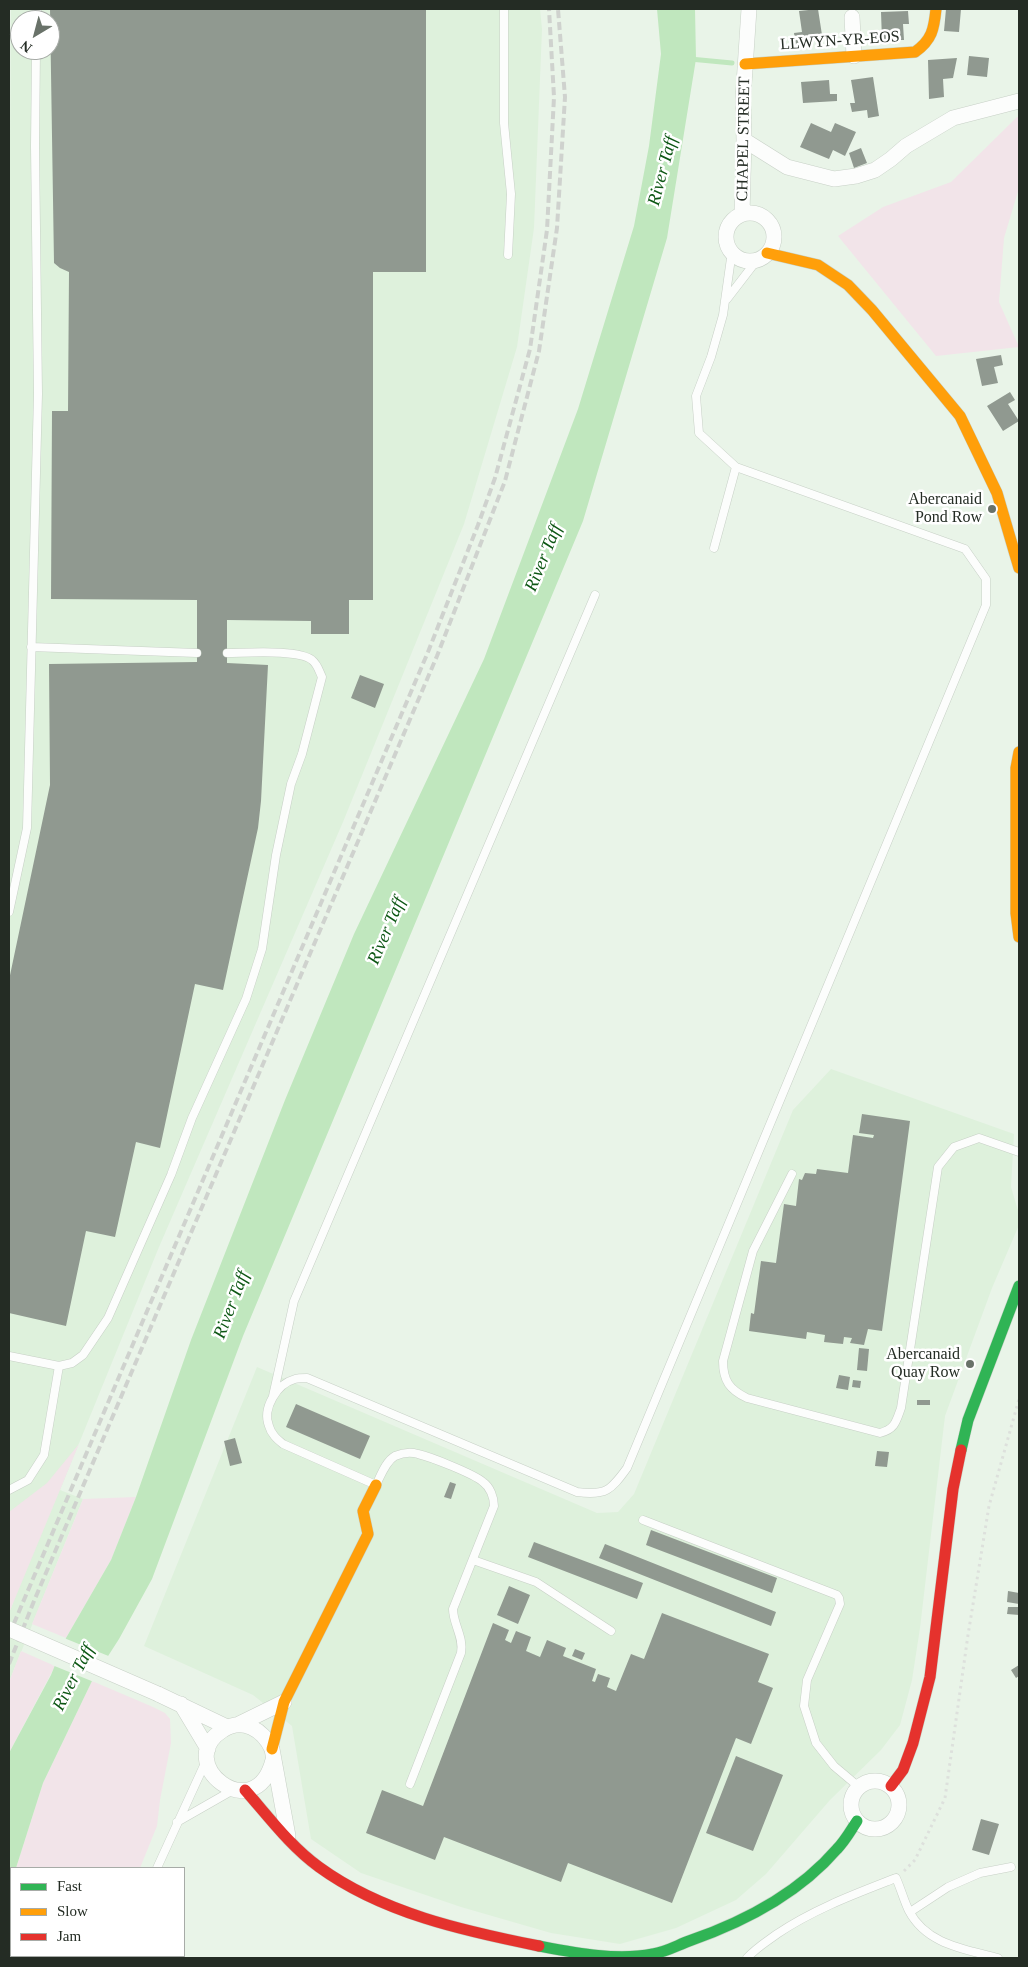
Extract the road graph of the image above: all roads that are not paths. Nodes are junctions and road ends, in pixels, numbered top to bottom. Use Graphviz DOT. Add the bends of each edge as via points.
graph roads {
  1 [pos="504,9"];
  2 [pos="748,9"];
  3 [pos="936,9"];
  4 [pos="852,17"];
  5 [pos="854,56"];
  6 [pos="36,60"];
  7 [pos="745,64"];
  8 [pos="1019,101"];
  9 [pos="744,140"];
  10 [pos="742,214"];
  11 [pos="732,251"];
  12 [pos="508,255"];
  13 [pos="762,256"];
  14 [pos="726,301"];
  15 [pos="736,467"];
  16 [pos="714,548"];
  17 [pos="1019,568"];
  18 [pos="596,595"];
  19 [pos="31,647"];
  20 [pos="197,652"];
  21 [pos="227,653"];
  22 [pos="1019,752"];
  23 [pos="9,912"];
  24 [pos="1019,937"];
  25 [pos="1019,1152"];
  26 [pos="792,1174"];
  27 [pos="1019,1286"];
  28 [pos="9,1356"];
  29 [pos="59,1366"];
  30 [pos="273,1396"];
  31 [pos="376,1485"];
  32 [pos="9,1490"];
  33 [pos="643,1520"];
  34 [pos="472,1560"];
  35 [pos="9,1629"];
  36 [pos="611,1631"];
  37 [pos="284,1702"];
  38 [pos="181,1704"];
  39 [pos="233,1725"];
  40 [pos="207,1754"];
  41 [pos="272,1754"];
  42 [pos="410,1784"];
  43 [pos="890,1786"];
  44 [pos="859,1787"];
  45 [pos="239,1790"];
  46 [pos="858,1821"];
  47 [pos="177,1822"];
  48 [pos="288,1836"];
  49 [pos="157,1867"];
  50 [pos="1011,1867"];
  51 [pos="910,1912"];
  52 [pos="599,1957"];
  53 [pos="747,1958"];
  54 [pos="998,1958"];
  1 -- 12 [label="lane" via="504,122 511,194"];
  2 -- 7 [label="street, CHAPEL STREET"];
  3 -- 5 [label="street, LLWYN-YR-EOS" via="933,36 915,52"];
  4 -- 5 [label="street"];
  5 -- 7 [label="street, LLWYN-YR-EOS"];
  6 -- 19 [label="lane" via="38,394"];
  7 -- 9 [label="street, CHAPEL STREET"];
  8 -- 9 [label="street" via="953,118 906,146 875,170 856,176 834,179 787,167"];
  9 -- 10 [label="street, CHAPEL STREET"];
  10 -- 11 [label="street" via="735,218 727,232"];
  10 -- 13 [label="street" via="758,214 771,224 774,241"];
  11 -- 13 [label="street" via="741,259"];
  11 -- 14 [label="lane"];
  13 -- 14 [label="lane"];
  13 -- 17 [label="street" via="818,265 848,285 960,416 997,493"];
  14 -- 15 [label="lane" via="711,357 696,396 699,432"];
  15 -- 16 [label="lane"];
  15 -- 30 [label="lane" via="965,548 986,579 986,605 628,1468 614,1486 596,1494 578,1492 307,1378 294,1379"];
  18 -- 30 [label="lane" via="294,1301"];
  19 -- 20 [label="lane"];
  19 -- 23 [label="lane" via="27,828"];
  21 -- 29 [label="lane" via="297,654 311,659 322,677 276,855 262,949 246,999 108,1318 83,1355"];
  22 -- 24 [label="street" via="1016,768 1016,913"];
  25 -- 26 [label="lane" via="979,1138 954,1147 938,1167 902,1408 889,1431 880,1433 747,1398 729,1387 725,1378 723,1361 753,1251"];
  27 -- 43 [label="street" via="968,1420 953,1489 930,1677 913,1743 903,1770"];
  28 -- 29 [label="lane"];
  29 -- 32 [label="lane" via="44,1455 28,1480"];
  30 -- 31 [label="lane" via="267,1418 274,1436 283,1444"];
  31 -- 34 [label="lane" via="388,1462 409,1453 417,1453 482,1482 489,1488 494,1506"];
  31 -- 37 [label="street" via="363,1512 368,1534"];
  33 -- 44 [label="lane" via="839,1598 840,1604 807,1680 804,1706 816,1743 834,1766"];
  34 -- 36 [label="lane" via="536,1582"];
  34 -- 42 [label="lane" via="454,1609 462,1642 461,1653"];
  35 -- 38 [label="street, bridge"];
  37 -- 39 [label="street"];
  37 -- 41 [label="street"];
  38 -- 39 [label="street"];
  38 -- 40 [label="street"];
  39 -- 40 [label="street" via="215,1736"];
  39 -- 41 [label="street" via="250,1726 260,1731 267,1739"];
  40 -- 45 [label="street" via="214,1778 222,1786"];
  40 -- 47 [label="lane"];
  41 -- 45 [label="street" via="270,1771 264,1780 256,1787"];
  41 -- 48 [label="street"];
  43 -- 44 [label="street" via="876,1781"];
  43 -- 46 [label="street" via="900,1807 893,1822 879,1829 864,1826"];
  44 -- 46 [label="street" via="851,1807"];
  45 -- 47 [label="lane"];
  45 -- 48 [label="street"];
  46 -- 52 [label="street" via="835,1852 806,1879 750,1915 702,1937 653,1954"];
  47 -- 49 [label="lane"];
  48 -- 52 [label="street" via="318,1866 358,1891 406,1911 456,1927"];
  50 -- 51 [label="lane" via="980,1873 948,1887"];
  51 -- 53 [label="lane" via="896,1878 837,1900 796,1922"];
  51 -- 54 [label="lane" via="920,1927 936,1939 954,1948"];
}
